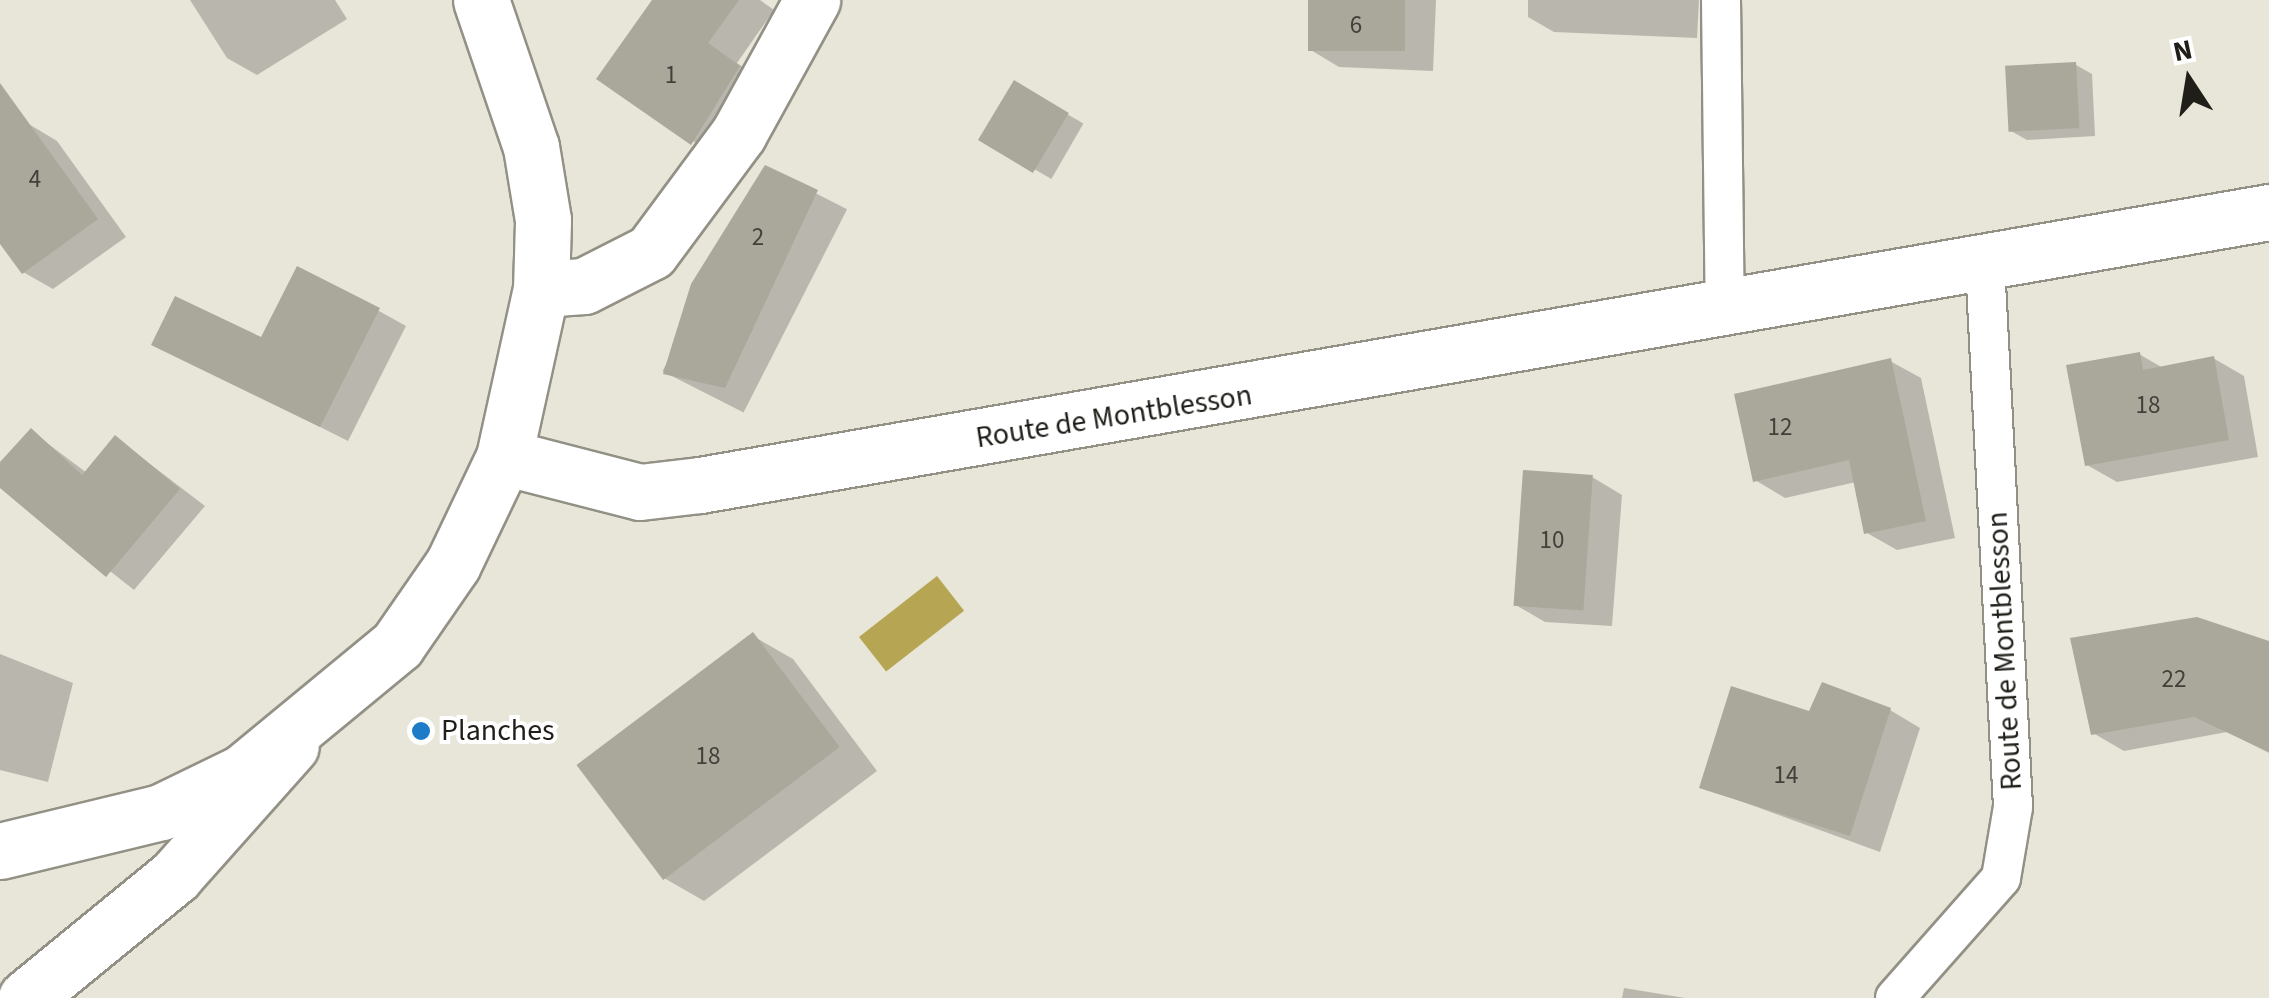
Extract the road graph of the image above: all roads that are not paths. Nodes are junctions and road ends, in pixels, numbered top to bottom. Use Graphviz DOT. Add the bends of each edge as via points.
graph roads {
  1 [pos="480,0"];
  2 [pos="812,0"];
  3 [pos="1721,0"];
  4 [pos="2269,212"];
  5 [pos="1985,263"];
  6 [pos="541,289"];
  7 [pos="1725,310"];
  8 [pos="504,457"];
  9 [pos="302,732"];
  10 [pos="0,851"];
  11 [pos="26,998"];
  12 [pos="1895,998"];
  1 -- 6 [label="street" via="531,146"];
  2 -- 6 [label="street" via="739,133 651,252 584,286"];
  3 -- 7 [label="lane"];
  4 -- 5 [label="street, Route de Montblesson"];
  5 -- 7 [label="street, Route de Montblesson"];
  5 -- 12 [label="lane, Route de Montblesson" via="2013,806 2000,878"];
  6 -- 8 [label="street"];
  7 -- 8 [label="street, Route de Montblesson" via="700,485 640,492"];
  8 -- 9 [label="street" via="453,564 397,645"];
  9 -- 10 [label="street" via="161,812"];
  9 -- 11 [label="street" via="174,876"];
}
